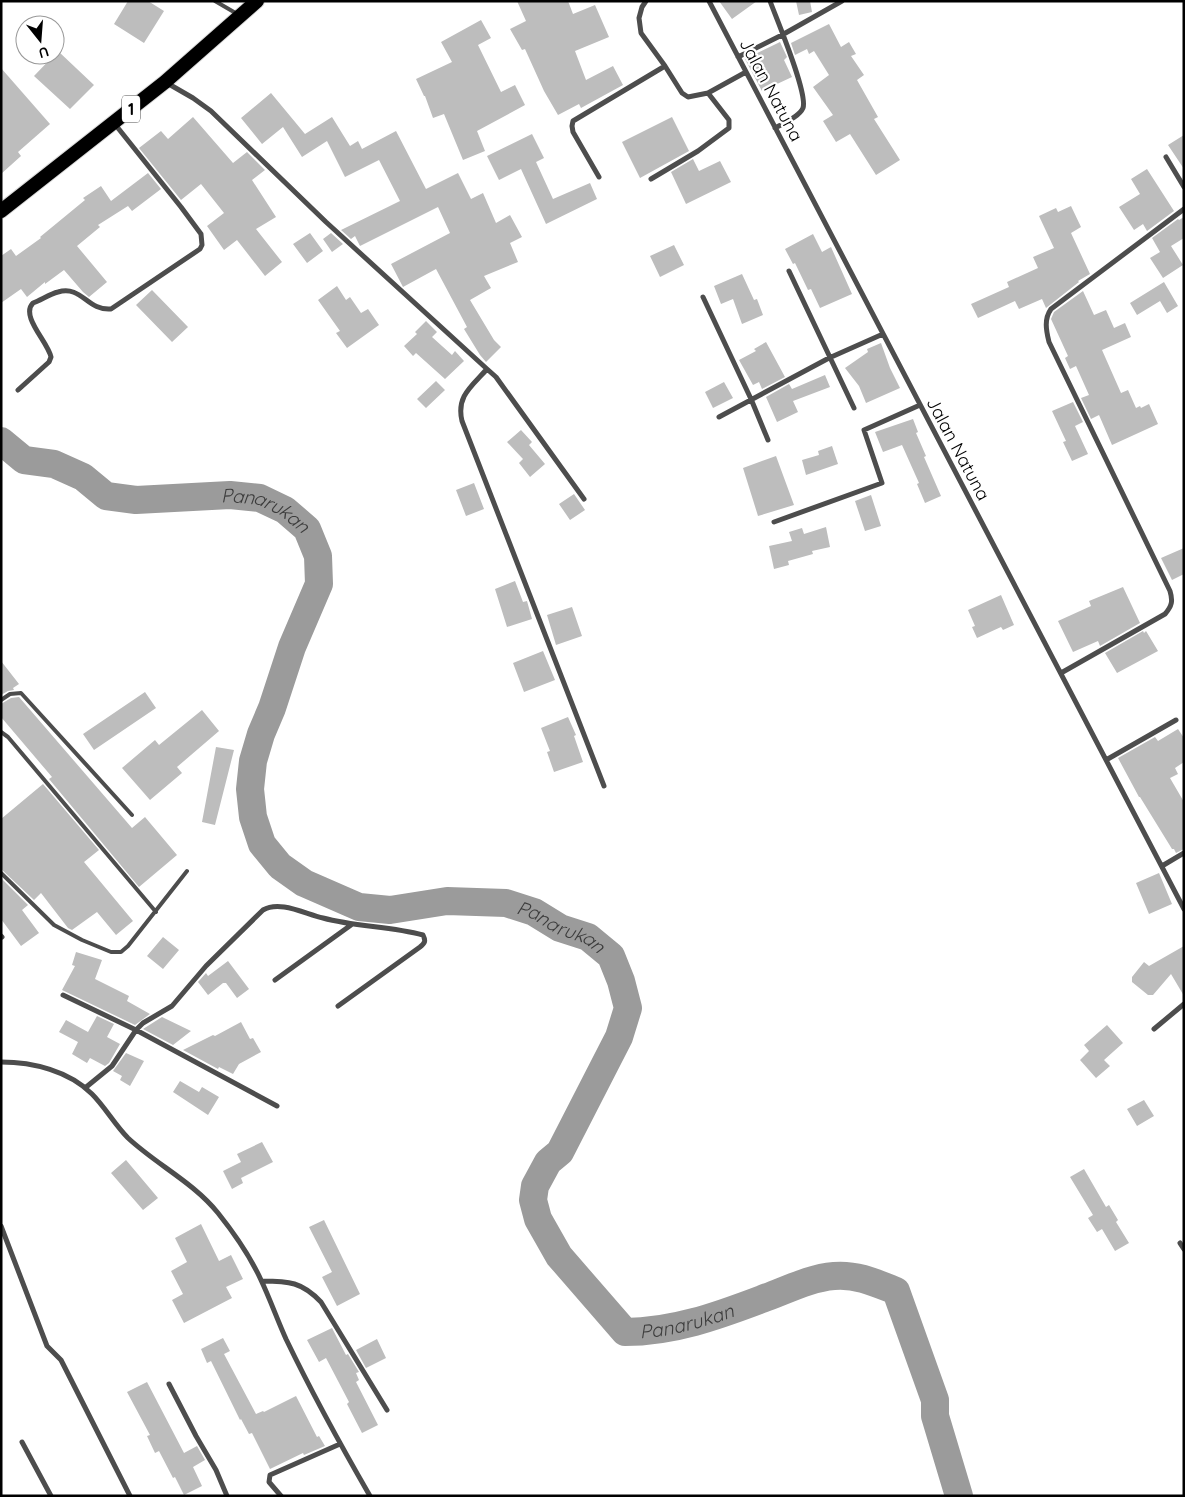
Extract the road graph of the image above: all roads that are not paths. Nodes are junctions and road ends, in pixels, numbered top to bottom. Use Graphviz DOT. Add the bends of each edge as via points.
graph roads {
  1 [pos="214,1"];
  2 [pos="257,1"];
  3 [pos="646,1"];
  4 [pos="709,1"];
  5 [pos="770,1"];
  6 [pos="842,1"];
  7 [pos="240,16"];
  8 [pos="782,35"];
  9 [pos="738,57"];
  10 [pos="665,66"];
  11 [pos="746,72"];
  12 [pos="166,82"];
  13 [pos="708,93"];
  14 [pos="114,123"];
  15 [pos="775,128"];
  16 [pos="1166,157"];
  17 [pos="600,177"];
  18 [pos="651,179"];
  19 [pos="1184,187"];
  20 [pos="1184,209"];
  21 [pos="1,211"];
  22 [pos="788,272"];
  23 [pos="702,297"];
  24 [pos="883,334"];
  25 [pos="829,358"];
  26 [pos="487,368"];
  27 [pos="18,390"];
  28 [pos="751,399"];
  29 [pos="920,405"];
  30 [pos="854,408"];
  31 [pos="719,417"];
  32 [pos="768,440"];
  33 [pos="584,499"];
  34 [pos="774,522"];
  35 [pos="1061,674"];
  36 [pos="1,700"];
  37 [pos="1176,720"];
  38 [pos="1,732"];
  39 [pos="1106,760"];
  40 [pos="604,786"];
  41 [pos="132,815"];
  42 [pos="1184,853"];
  43 [pos="1162,866"];
  44 [pos="187,871"];
  45 [pos="1,873"];
  46 [pos="1184,908"];
  47 [pos="156,912"];
  48 [pos="351,924"];
  49 [pos="274,980"];
  50 [pos="63,995"];
  51 [pos="1184,1004"];
  52 [pos="338,1006"];
  53 [pos="1154,1029"];
  54 [pos="136,1030"];
  55 [pos="1,1062"];
  56 [pos="85,1088"];
  57 [pos="277,1106"];
  58 [pos="1,1226"];
  59 [pos="1180,1243"];
  60 [pos="1184,1249"];
  61 [pos="262,1282"];
  62 [pos="169,1384"];
  63 [pos="387,1410"];
  64 [pos="22,1442"];
  65 [pos="340,1444"];
  66 [pos="51,1496"];
  67 [pos="130,1496"];
  68 [pos="227,1496"];
  69 [pos="281,1496"];
  70 [pos="370,1496"];
  1 -- 7 [label="lane"];
  2 -- 7 [label="highway, 1"];
  3 -- 10 [label="street" via="639,18 642,33"];
  4 -- 9 [label="street, Jalan Natuna"];
  5 -- 8 [label="street"];
  6 -- 8 [label="street"];
  7 -- 12 [label="highway, 1"];
  8 -- 9 [label="street"];
  8 -- 15 [label="street" via="800,80 804,102 798,115"];
  9 -- 11 [label="street, Jalan Natuna"];
  10 -- 13 [label="street" via="688,97"];
  10 -- 17 [label="street" via="573,121 574,132"];
  11 -- 13 [label="street"];
  11 -- 15 [label="street, Jalan Natuna"];
  12 -- 14 [label="highway, 1"];
  12 -- 26 [label="street" via="211,111 326,222"];
  13 -- 18 [label="street" via="728,120 729,128"];
  14 -- 21 [label="highway, 1"];
  14 -- 27 [label="street" via="181,206 201,234 202,245 112,309 98,308 74,291 58,292 33,303 29,317 51,357"];
  15 -- 24 [label="street, Jalan Natuna"];
  16 -- 19 [label="street"];
  20 -- 35 [label="street" via="1047,315 1049,342 1172,600 1166,614"];
  22 -- 25 [label="street"];
  23 -- 28 [label="street"];
  24 -- 25 [label="street"];
  24 -- 29 [label="street, Jalan Natuna"];
  25 -- 28 [label="street"];
  25 -- 30 [label="street"];
  26 -- 33 [label="street"];
  26 -- 40 [label="street" via="463,399 462,421"];
  28 -- 31 [label="street"];
  28 -- 32 [label="street"];
  29 -- 34 [label="street" via="864,430 882,483"];
  29 -- 35 [label="street, Jalan Natuna"];
  35 -- 39 [label="street, Jalan Natuna"];
  36 -- 41 [label="lane" via="10,694 21,693"];
  37 -- 39 [label="street"];
  38 -- 47 [label="lane"];
  39 -- 43 [label="street, Jalan Natuna"];
  42 -- 43 [label="street"];
  43 -- 46 [label="street, Jalan Natuna"];
  44 -- 47 [label="lane"];
  45 -- 47 [label="lane" via="54,925 112,952 121,952 128,946"];
  48 -- 49 [label="street"];
  48 -- 52 [label="street" via="423,935 425,943"];
  48 -- 54 [label="street" via="284,907 267,908 206,966 172,1006"];
  50 -- 54 [label="street"];
  51 -- 53 [label="street"];
  54 -- 56 [label="street" via="112,1066"];
  54 -- 57 [label="street"];
  55 -- 56 [label="street" via="34,1065 67,1077"];
  56 -- 61 [label="street" via="127,1136 198,1191 218,1212"];
  58 -- 67 [label="street" via="46,1346 61,1360"];
  59 -- 60 [label="street"];
  61 -- 63 [label="street" via="296,1284 310,1291"];
  61 -- 65 [label="street" via="286,1338"];
  62 -- 68 [label="street"];
  64 -- 66 [label="street"];
  65 -- 69 [label="street" via="270,1475 269,1482"];
  65 -- 70 [label="street"];
}
